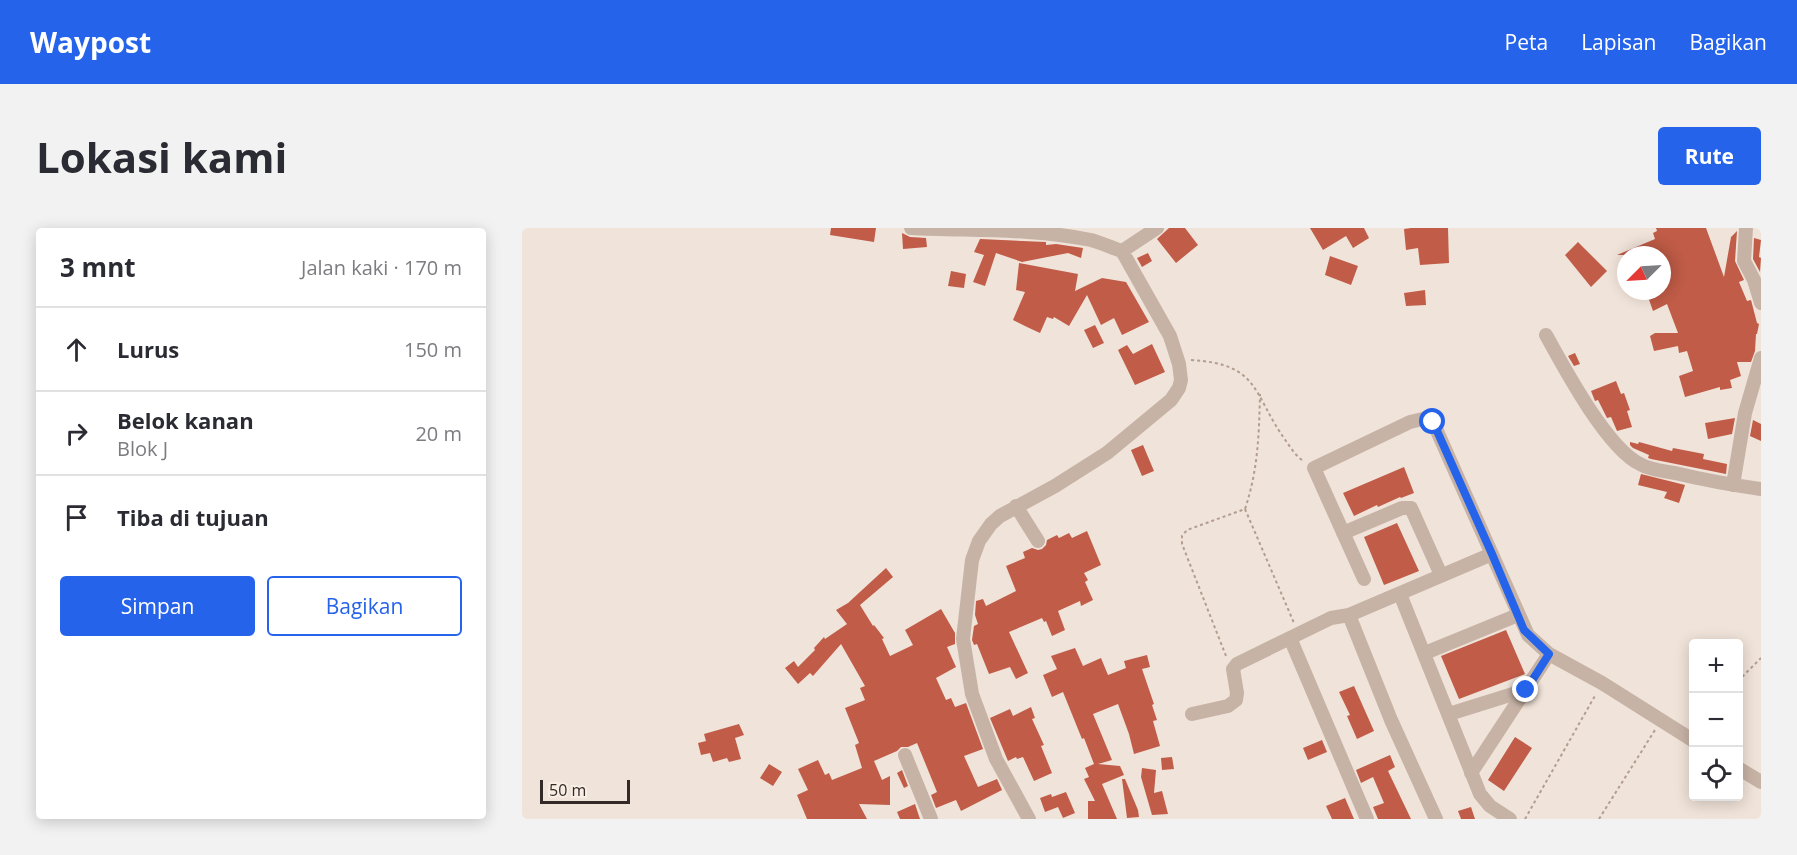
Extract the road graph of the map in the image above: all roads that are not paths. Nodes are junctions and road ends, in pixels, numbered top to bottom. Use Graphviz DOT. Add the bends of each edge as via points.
graph roads {
  1 [pos="910,228"];
  2 [pos="1157,228"];
  3 [pos="1746,228"];
  4 [pos="981,229"];
  5 [pos="1122,251"];
  6 [pos="1761,303"];
  7 [pos="1546,335"];
  8 [pos="1761,358"];
  9 [pos="1732,485"];
  10 [pos="1761,489"];
  11 [pos="1016,507"];
  12 [pos="1343,533"];
  13 [pos="1038,541"];
  14 [pos="1492,554"];
  15 [pos="1441,575"];
  16 [pos="1364,579"];
  17 [pos="1400,594"];
  18 [pos="1349,615"];
  19 [pos="1518,615"];
  20 [pos="1294,636"];
  21 [pos="1425,653"];
  22 [pos="1549,654"];
  23 [pos="1526,690"];
  24 [pos="1192,714"];
  25 [pos="1449,714"];
  26 [pos="1689,738"];
  27 [pos="905,755"];
  28 [pos="1743,771"];
  29 [pos="1471,773"];
  30 [pos="1761,782"];
  31 [pos="931,819"];
  32 [pos="1029,819"];
  33 [pos="1367,819"];
  34 [pos="1436,819"];
  35 [pos="1510,819"];
  1 -- 4 [label="street"];
  2 -- 5 [label="street"];
  3 -- 6 [label="street" via="1744,261"];
  4 -- 5 [label="street" via="1065,234"];
  5 -- 11 [label="street" via="1170,336 1181,380 1179,388 1171,400 1107,453"];
  7 -- 9 [label="street" via="1582,396 1628,457 1641,465"];
  8 -- 9 [label="street"];
  9 -- 10 [label="street"];
  11 -- 13 [label="street"];
  11 -- 32 [label="street" via="991,524 979,541 972,560 963,639 972,694 996,759"];
  12 -- 14 [label="street" via="1314,468 1427,417 1433,422"];
  12 -- 15 [label="street" via="1402,508 1411,508"];
  12 -- 16 [label="street"];
  14 -- 15 [label="street"];
  14 -- 19 [label="street"];
  15 -- 17 [label="street"];
  17 -- 18 [label="street"];
  17 -- 21 [label="street"];
  18 -- 20 [label="street" via="1331,618"];
  18 -- 34 [label="street"];
  19 -- 21 [label="street"];
  19 -- 22 [label="street" via="1524,630"];
  20 -- 24 [label="street" via="1237,664 1233,669 1236,700 1228,706"];
  20 -- 33 [label="street"];
  21 -- 25 [label="street"];
  22 -- 23 [label="street"];
  22 -- 26 [label="street"];
  23 -- 25 [label="street"];
  23 -- 29 [label="street"];
  25 -- 29 [label="street"];
  27 -- 31 [label="street"];
  28 -- 30 [label="street"];
  29 -- 35 [label="street" via="1490,806"];
}
